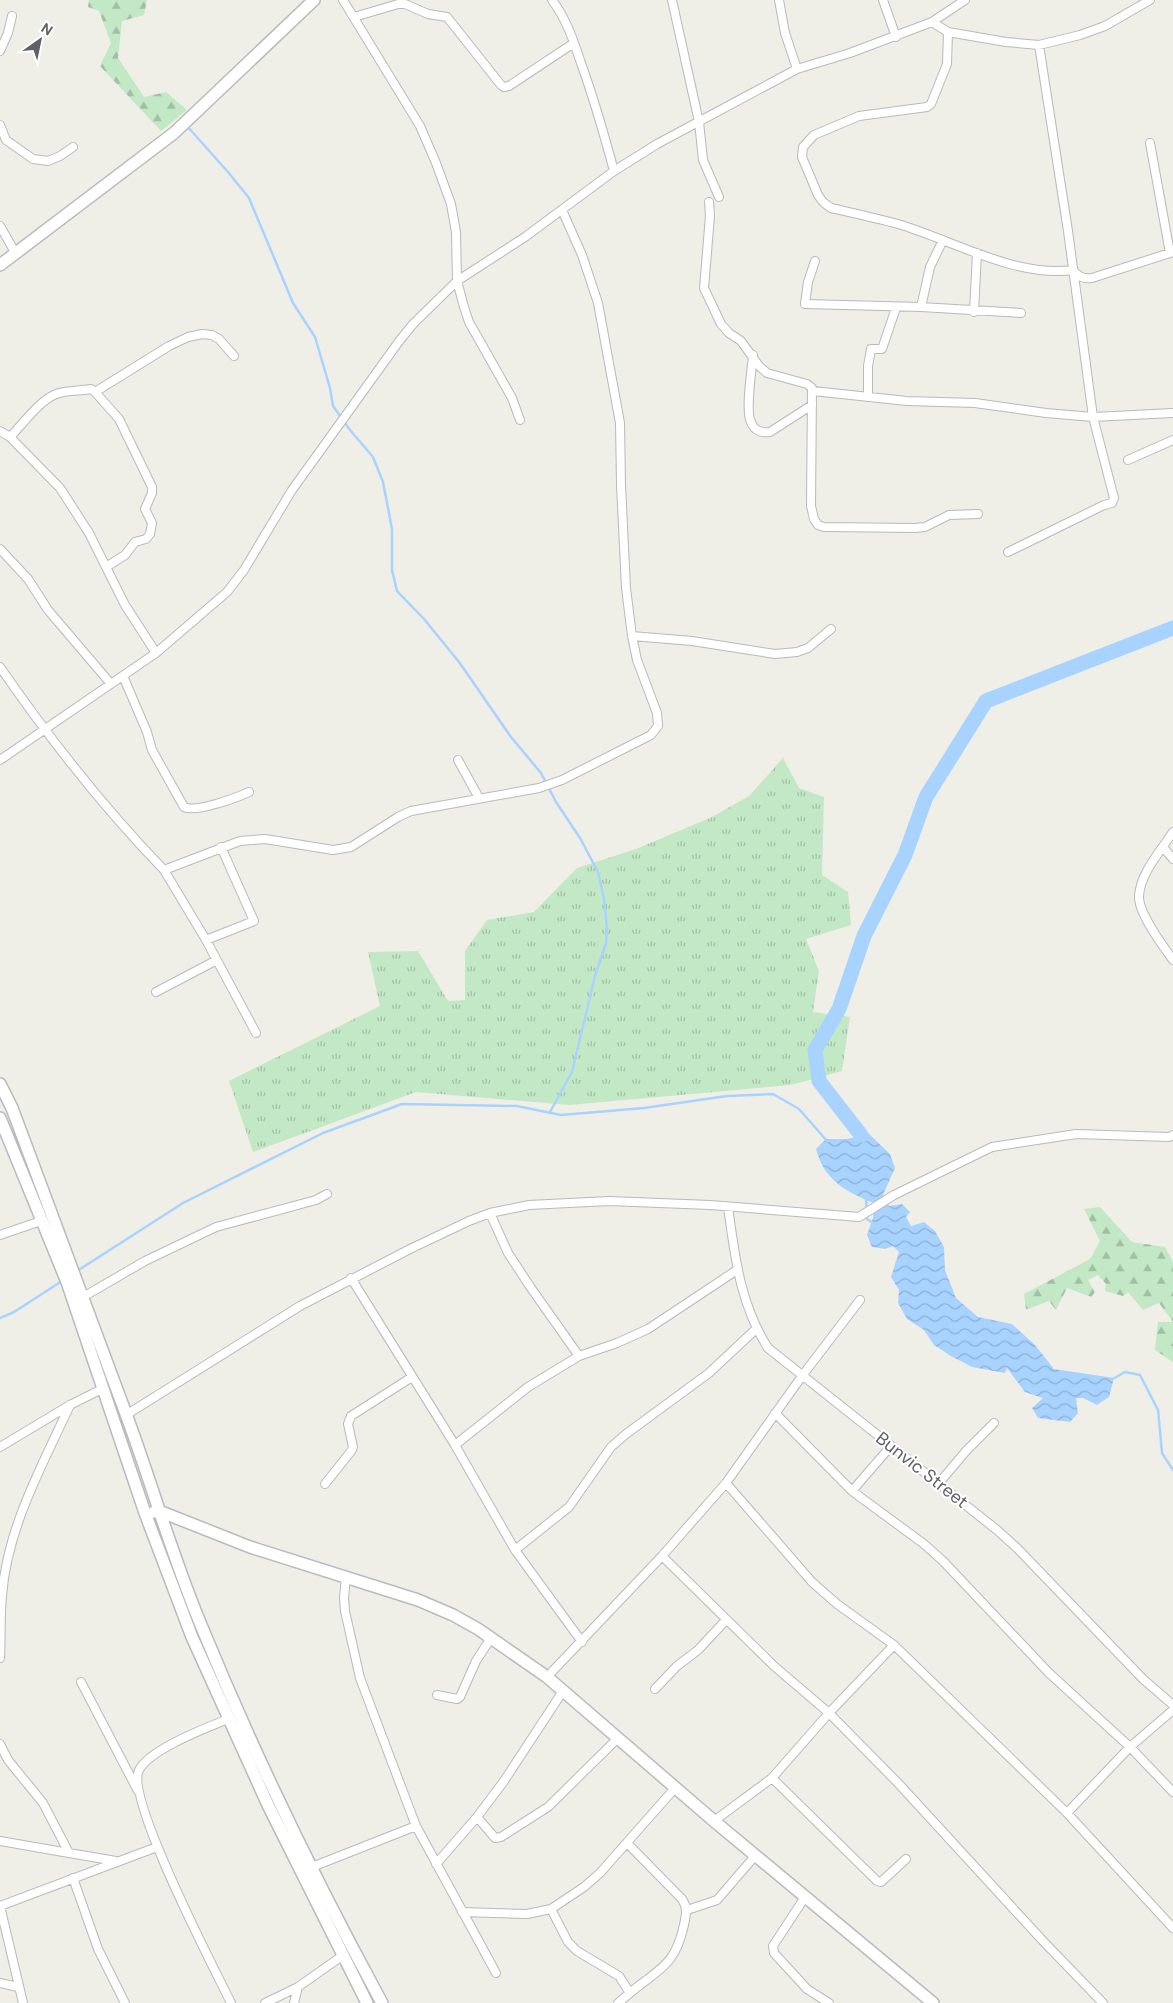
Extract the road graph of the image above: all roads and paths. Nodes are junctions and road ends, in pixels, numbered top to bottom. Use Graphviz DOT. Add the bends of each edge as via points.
graph roads {
  1 [pos="314,0"];
  2 [pos="343,0"];
  3 [pos="552,0"];
  4 [pos="672,0"];
  5 [pos="779,0"];
  6 [pos="884,0"];
  7 [pos="965,0"];
  8 [pos="1150,0"];
  9 [pos="12,16"];
  10 [pos="354,17"];
  11 [pos="932,22"];
  12 [pos="948,32"];
  13 [pos="896,37"];
  14 [pos="574,44"];
  15 [pos="1038,45"];
  16 [pos="0,51"];
  17 [pos="797,69"];
  18 [pos="699,122"];
  19 [pos="0,125"];
  20 [pos="3,143"];
  21 [pos="1150,144"];
  22 [pos="73,147"];
  23 [pos="614,170"];
  24 [pos="719,197"];
  25 [pos="709,202"];
  26 [pos="562,210"];
  27 [pos="0,226"];
  28 [pos="943,240"];
  29 [pos="1171,252"];
  30 [pos="977,253"];
  31 [pos="16,254"];
  32 [pos="814,261"];
  33 [pos="0,265"];
  34 [pos="1073,270"];
  35 [pos="458,280"];
  36 [pos="921,307"];
  37 [pos="896,308"];
  38 [pos="974,312"];
  39 [pos="1021,313"];
  40 [pos="753,355"];
  41 [pos="234,356"];
  42 [pos="813,391"];
  43 [pos="95,392"];
  44 [pos="868,397"];
  45 [pos="812,405"];
  46 [pos="1173,413"];
  47 [pos="1093,417"];
  48 [pos="520,420"];
  49 [pos="0,431"];
  50 [pos="10,437"];
  51 [pos="1173,440"];
  52 [pos="1128,460"];
  53 [pos="978,514"];
  54 [pos="0,549"];
  55 [pos="1008,552"];
  56 [pos="106,566"];
  57 [pos="831,629"];
  58 [pos="632,636"];
  59 [pos="156,653"];
  60 [pos="0,667"];
  61 [pos="123,676"];
  62 [pos="110,684"];
  63 [pos="45,728"];
  64 [pos="0,760"];
  65 [pos="458,760"];
  66 [pos="249,792"];
  67 [pos="479,798"];
  68 [pos="1173,832"];
  69 [pos="221,847"];
  70 [pos="1162,848"];
  71 [pos="1173,859"];
  72 [pos="164,870"];
  73 [pos="206,940"];
  74 [pos="1173,960"];
  75 [pos="215,961"];
  76 [pos="156,992"];
  77 [pos="256,1033"];
  78 [pos="0,1084"];
  79 [pos="0,1118"];
  80 [pos="1173,1135"];
  81 [pos="327,1194"];
  82 [pos="728,1207"];
  83 [pos="490,1214"];
  84 [pos="41,1220"];
  85 [pos="0,1235"];
  86 [pos="66,1267"];
  87 [pos="738,1270"];
  88 [pos="351,1278"];
  89 [pos="71,1280"];
  90 [pos="82,1297"];
  91 [pos="860,1300"];
  92 [pos="756,1329"];
  93 [pos="578,1356"];
  94 [pos="802,1376"];
  95 [pos="412,1377"];
  96 [pos="102,1389"];
  97 [pos="70,1405"];
  98 [pos="775,1413"];
  99 [pos="126,1414"];
  100 [pos="994,1423"];
  101 [pos="455,1445"];
  102 [pos="891,1446"];
  103 [pos="0,1447"];
  104 [pos="726,1483"];
  105 [pos="939,1483"];
  106 [pos="325,1484"];
  107 [pos="852,1491"];
  108 [pos="159,1511"];
  109 [pos="144,1513"];
  110 [pos="515,1550"];
  111 [pos="662,1556"];
  112 [pos="346,1577"];
  113 [pos="726,1620"];
  114 [pos="491,1638"];
  115 [pos="582,1642"];
  116 [pos="894,1645"];
  117 [pos="0,1658"];
  118 [pos="547,1677"];
  119 [pos="81,1682"];
  120 [pos="655,1689"];
  121 [pos="563,1691"];
  122 [pos="437,1695"];
  123 [pos="1173,1705"];
  124 [pos="1173,1710"];
  125 [pos="829,1713"];
  126 [pos="228,1720"];
  127 [pos="618,1739"];
  128 [pos="0,1744"];
  129 [pos="1130,1747"];
  130 [pos="772,1778"];
  131 [pos="675,1788"];
  132 [pos="1173,1792"];
  133 [pos="139,1793"];
  134 [pos="1067,1813"];
  135 [pos="477,1817"];
  136 [pos="714,1821"];
  137 [pos="416,1826"];
  138 [pos="0,1841"];
  139 [pos="627,1843"];
  140 [pos="157,1847"];
  141 [pos="69,1853"];
  142 [pos="755,1856"];
  143 [pos="906,1859"];
  144 [pos="116,1861"];
  145 [pos="436,1864"];
  146 [pos="312,1867"];
  147 [pos="73,1878"];
  148 [pos="805,1897"];
  149 [pos="0,1906"];
  150 [pos="551,1909"];
  151 [pos="687,1910"];
  152 [pos="462,1912"];
  153 [pos="477,1913"];
  154 [pos="468,1919"];
  155 [pos="1173,1928"];
  156 [pos="344,1934"];
  157 [pos="335,1942"];
  158 [pos="342,1956"];
  159 [pos="496,1974"];
  160 [pos="0,1982"];
  161 [pos="18,1987"];
  162 [pos="298,1987"];
  163 [pos="630,1993"];
  164 [pos="23,2003"];
  165 [pos="125,2003"];
  166 [pos="231,2003"];
  167 [pos="265,2003"];
  168 [pos="294,2003"];
  169 [pos="366,2003"];
  170 [pos="382,2003"];
  171 [pos="618,2003"];
  172 [pos="829,2003"];
  173 [pos="933,2003"];
  174 [pos="1103,2003"];
  1 -- 31 [label="main road" via="174,133"];
  2 -- 10 [label="street"];
  3 -- 14 [label="street"];
  4 -- 18 [label="street"];
  5 -- 17 [label="street" via="785,33"];
  6 -- 13 [label="street"];
  7 -- 11 [label="street"];
  8 -- 15 [label="street" via="1105,26"];
  9 -- 16 [label="street"];
  10 -- 14 [label="street" via="398,4 446,17 504,87"];
  10 -- 35 [label="street" via="420,126 436,164 451,204"];
  11 -- 12 [label="street"];
  11 -- 13 [label="street"];
  12 -- 15 [label="street"];
  12 -- 28 [label="street" via="947,64 932,104 848,120 814,135 803,147 802,157 818,195 831,208 898,224"];
  13 -- 17 [label="street"];
  14 -- 23 [label="street"];
  15 -- 34 [label="street"];
  17 -- 18 [label="street"];
  18 -- 23 [label="street"];
  18 -- 24 [label="street" via="702,160"];
  19 -- 20 [label="street"];
  20 -- 22 [label="street" via="33,159 48,161"];
  21 -- 29 [label="street"];
  23 -- 26 [label="street"];
  25 -- 40 [label="street" via="704,288 721,324"];
  26 -- 35 [label="street"];
  26 -- 58 [label="street" via="598,303 620,423 626,588"];
  27 -- 31 [label="street"];
  28 -- 30 [label="street"];
  28 -- 36 [label="street" via="930,267"];
  29 -- 34 [label="street" via="1092,278 1079,277"];
  30 -- 34 [label="street" via="1035,270"];
  30 -- 38 [label="street"];
  31 -- 33 [label="main road"];
  32 -- 37 [label="street" via="805,304"];
  34 -- 47 [label="street"];
  35 -- 48 [label="street" via="469,322 509,391"];
  35 -- 59 [label="street" via="413,324 283,503 236,582"];
  36 -- 37 [label="street"];
  36 -- 38 [label="street"];
  37 -- 44 [label="street" via="882,349 871,349"];
  38 -- 39 [label="street"];
  40 -- 42 [label="street" via="767,373 808,384"];
  40 -- 45 [label="street" via="749,411 750,422 756,429 762,433 770,432"];
  41 -- 43 [label="street" via="212,335 188,337"];
  42 -- 44 [label="street"];
  42 -- 45 [label="street"];
  43 -- 50 [label="street" via="91,389 51,396"];
  43 -- 56 [label="street" via="119,419 152,487 145,509 152,523 150,534 146,539 134,542 125,555"];
  44 -- 47 [label="street" via="975,403"];
  45 -- 53 [label="street" via="810,487 811,506 818,525 914,528 925,527 950,515"];
  46 -- 47 [label="street"];
  47 -- 55 [label="street" via="1114,498 1112,503"];
  49 -- 50 [label="street"];
  50 -- 56 [label="street" via="60,488"];
  51 -- 52 [label="street"];
  54 -- 62 [label="street" via="28,579 48,610"];
  56 -- 59 [label="street" via="125,605"];
  57 -- 58 [label="street" via="802,650 775,654 692,641"];
  58 -- 67 [label="street" via="637,660 657,714 658,726 651,735 562,780 539,788"];
  59 -- 61 [label="street"];
  60 -- 63 [label="street"];
  61 -- 62 [label="street"];
  61 -- 66 [label="street" via="152,750 184,807 189,809 232,800"];
  62 -- 63 [label="street"];
  63 -- 64 [label="street"];
  63 -- 72 [label="street" via="119,822"];
  65 -- 67 [label="street"];
  67 -- 69 [label="street" via="412,811 351,847 333,850 265,839 240,841"];
  68 -- 70 [label="street"];
  69 -- 72 [label="street"];
  69 -- 73 [label="street" via="254,921"];
  70 -- 71 [label="street"];
  70 -- 74 [label="street" via="1143,880 1139,899 1147,921"];
  72 -- 73 [label="street"];
  73 -- 75 [label="street"];
  75 -- 76 [label="street"];
  75 -- 77 [label="street"];
  78 -- 86 [label="main road" via="12,1108"];
  79 -- 84 [label="main road"];
  80 -- 82 [label="street" via="1076,1134 992,1147 894,1194 859,1217"];
  81 -- 90 [label="street" via="316,1200 216,1227 145,1261"];
  82 -- 83 [label="street" via="579,1201 529,1205"];
  82 -- 87 [label="street, Bunvic Street"];
  83 -- 88 [label="street"];
  83 -- 93 [label="street" via="508,1253"];
  84 -- 85 [label="street"];
  84 -- 86 [label="main road"];
  86 -- 89 [label="main road"];
  87 -- 92 [label="street, Bunvic Street"];
  87 -- 93 [label="street" via="648,1329"];
  88 -- 95 [label="street"];
  88 -- 99 [label="street"];
  89 -- 90 [label="main road"];
  89 -- 96 [label="main road"];
  90 -- 99 [label="main road"];
  91 -- 94 [label="street"];
  92 -- 94 [label="street, Bunvic Street" via="768,1348"];
  92 -- 110 [label="street" via="709,1373 611,1447 569,1507"];
  93 -- 101 [label="street" via="528,1387"];
  94 -- 98 [label="street"];
  94 -- 102 [label="street, Bunvic Street"];
  95 -- 101 [label="street"];
  95 -- 106 [label="street" via="351,1416 348,1424 352,1450"];
  96 -- 97 [label="street"];
  96 -- 109 [label="main road"];
  97 -- 103 [label="street"];
  97 -- 117 [label="street" via="27,1496 14,1540 2,1595"];
  98 -- 104 [label="street"];
  98 -- 107 [label="street"];
  99 -- 108 [label="main road"];
  100 -- 105 [label="street"];
  101 -- 110 [label="street"];
  102 -- 105 [label="street, Bunvic Street"];
  102 -- 107 [label="street"];
  104 -- 111 [label="street"];
  104 -- 116 [label="street" via="812,1582"];
  105 -- 123 [label="street, Bunvic Street" via="1017,1548 1143,1679"];
  107 -- 129 [label="street" via="931,1550 1049,1673"];
  108 -- 109 [label="main road"];
  108 -- 112 [label="main road" via="250,1547"];
  108 -- 146 [label="main road" via="223,1677"];
  109 -- 126 [label="main road"];
  110 -- 115 [label="street"];
  111 -- 113 [label="street"];
  111 -- 115 [label="street"];
  112 -- 114 [label="main road" via="418,1600"];
  112 -- 137 [label="street" via="345,1611 360,1678"];
  113 -- 120 [label="street"];
  113 -- 125 [label="street"];
  114 -- 118 [label="main road"];
  114 -- 122 [label="street" via="476,1661 460,1698"];
  115 -- 118 [label="street"];
  116 -- 125 [label="street"];
  116 -- 134 [label="street"];
  118 -- 121 [label="main road"];
  119 -- 133 [label="street"];
  121 -- 127 [label="main road"];
  121 -- 135 [label="street"];
  124 -- 129 [label="street"];
  125 -- 130 [label="street"];
  125 -- 174 [label="street"];
  126 -- 133 [label="street" via="186,1737 147,1760 138,1772"];
  126 -- 157 [label="main road"];
  127 -- 131 [label="main road"];
  127 -- 135 [label="street" via="548,1807 501,1837 495,1838"];
  128 -- 141 [label="street" via="8,1760 43,1803"];
  129 -- 132 [label="street"];
  129 -- 134 [label="street"];
  130 -- 136 [label="street"];
  130 -- 143 [label="street" via="877,1881 881,1882"];
  131 -- 136 [label="main road"];
  131 -- 139 [label="street"];
  133 -- 140 [label="street"];
  134 -- 155 [label="street"];
  135 -- 145 [label="street"];
  136 -- 142 [label="main road"];
  137 -- 145 [label="street"];
  137 -- 146 [label="street"];
  138 -- 141 [label="street"];
  139 -- 150 [label="street" via="600,1874"];
  139 -- 151 [label="street" via="682,1899"];
  140 -- 144 [label="street"];
  140 -- 166 [label="street"];
  141 -- 144 [label="street"];
  142 -- 148 [label="main road"];
  142 -- 151 [label="street" via="717,1900"];
  144 -- 147 [label="street"];
  145 -- 152 [label="street"];
  146 -- 156 [label="main road"];
  147 -- 149 [label="street"];
  147 -- 165 [label="street" via="98,1949"];
  148 -- 172 [label="street" via="773,1946 774,1953 807,1989"];
  148 -- 173 [label="main road"];
  149 -- 161 [label="street"];
  150 -- 153 [label="street" via="527,1914"];
  150 -- 163 [label="street" via="576,1951 619,1976"];
  151 -- 163 [label="street" via="681,1940 672,1959"];
  152 -- 153 [label="street"];
  152 -- 154 [label="street"];
  153 -- 154 [label="street"];
  154 -- 159 [label="street"];
  156 -- 157 [label="main road"];
  156 -- 170 [label="main road"];
  157 -- 158 [label="main road"];
  158 -- 162 [label="street"];
  158 -- 169 [label="main road"];
  160 -- 161 [label="street"];
  161 -- 164 [label="street"];
  162 -- 167 [label="street"];
  162 -- 168 [label="street"];
  163 -- 171 [label="street"];
}
